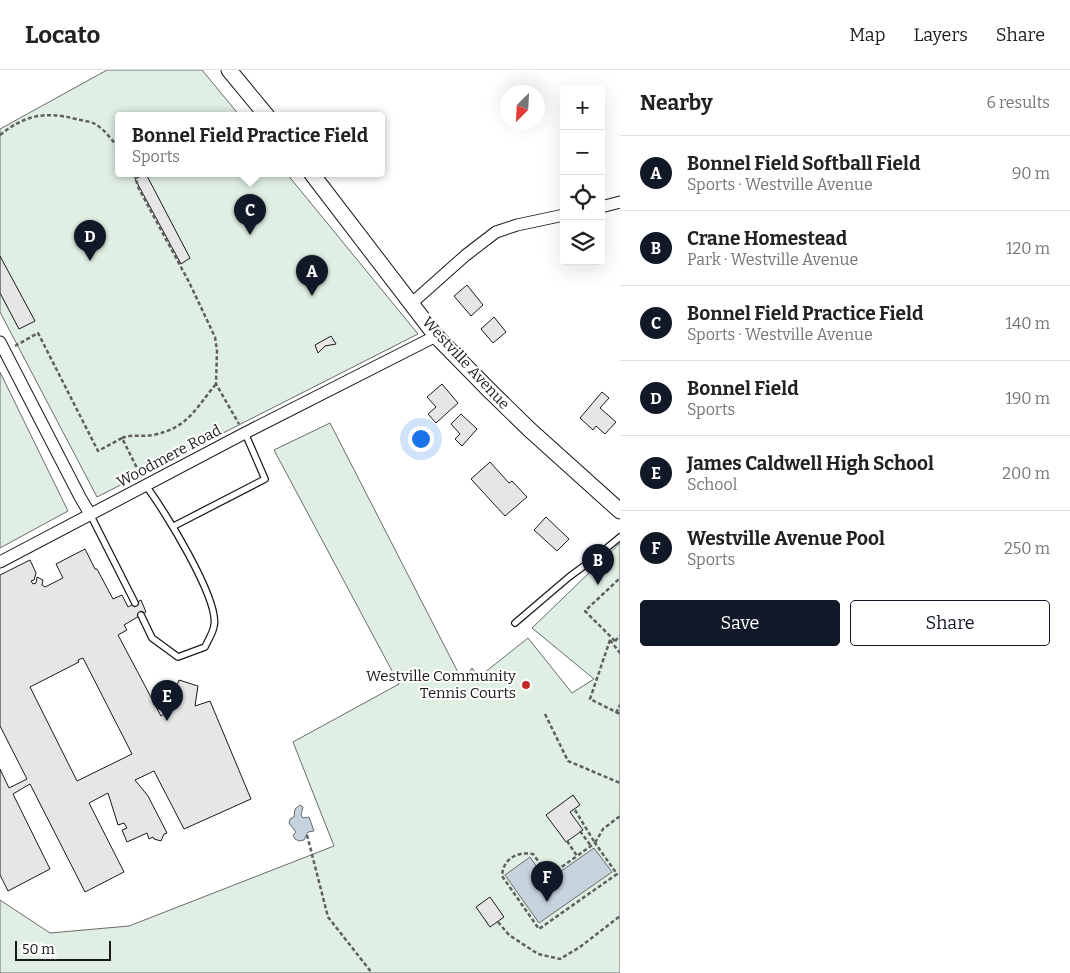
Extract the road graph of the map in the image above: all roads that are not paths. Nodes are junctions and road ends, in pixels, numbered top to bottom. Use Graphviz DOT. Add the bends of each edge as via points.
graph roads {
  1 [pos="230,70"];
  2 [pos="264,112"];
  3 [pos="314,177"];
  4 [pos="620,202"];
  5 [pos="605,207"];
  6 [pos="560,216"];
  7 [pos="412,303"];
  8 [pos="436,336"];
  9 [pos="2,347"];
  10 [pos="245,433"];
  11 [pos="146,486"];
  12 [pos="620,511"];
  13 [pos="90,514"];
  14 [pos="174,526"];
  15 [pos="620,536"];
  16 [pos="0,562"];
  17 [pos="135,603"];
  18 [pos="141,615"];
  19 [pos="515,624"];
  1 -- 2 [label="street"];
  3 -- 7 [label="street, Westville Avenue"];
  4 -- 5 [label="street"];
  6 -- 7 [label="street" via="496,232"];
  7 -- 8 [label="street, Westville Avenue"];
  8 -- 10 [label="street, Woodmere Road"];
  8 -- 12 [label="street, Westville Avenue" via="530,430"];
  9 -- 13 [label="street"];
  10 -- 11 [label="street, Woodmere Road"];
  10 -- 14 [label="lane" via="265,479"];
  11 -- 13 [label="street, Woodmere Road"];
  11 -- 14 [label="lane"];
  13 -- 16 [label="street, Woodmere Road"];
  13 -- 17 [label="lane"];
  14 -- 18 [label="lane" via="209,596 215,624 205,647 178,657 152,638"];
  15 -- 19 [label="lane"];
}
